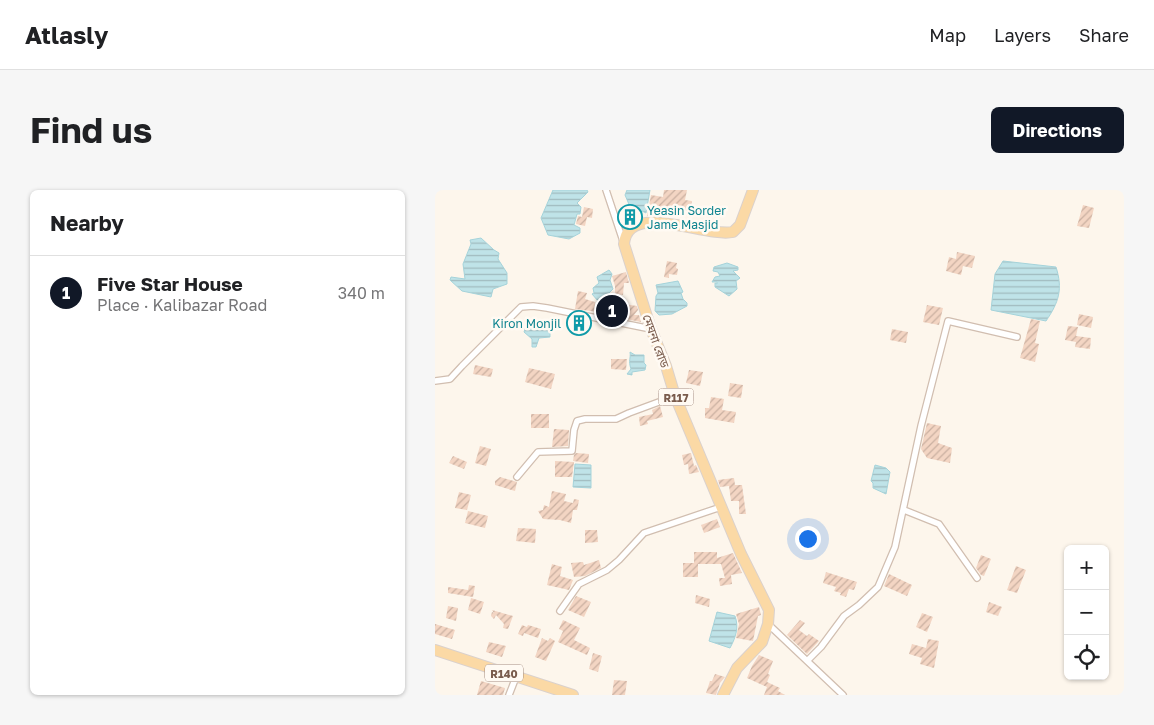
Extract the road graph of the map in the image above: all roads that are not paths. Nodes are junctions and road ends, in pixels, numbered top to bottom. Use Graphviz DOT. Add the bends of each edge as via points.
graph roads {
  1 [pos="606,190"];
  2 [pos="753,190"];
  3 [pos="624,244"];
  4 [pos="651,329"];
  5 [pos="1017,337"];
  6 [pos="435,381"];
  7 [pos="675,396"];
  8 [pos="517,477"];
  9 [pos="721,507"];
  10 [pos="904,510"];
  11 [pos="977,578"];
  12 [pos="561,611"];
  13 [pos="769,624"];
  14 [pos="435,650"];
  15 [pos="808,660"];
  16 [pos="516,676"];
  17 [pos="509,695"];
  18 [pos="573,695"];
  19 [pos="723,695"];
  20 [pos="843,695"];
  1 -- 3 [label="street"];
  2 -- 3 [label="main road" via="740,225 733,232 719,233 648,222 630,228"];
  3 -- 4 [label="main road, মেঘনা রোড / R117"];
  4 -- 6 [label="street" via="547,308 521,307 450,379"];
  4 -- 7 [label="main road, মেঘনা রোড / R117"];
  5 -- 10 [label="street" via="947,321"];
  7 -- 8 [label="street" via="616,419 577,421 572,451 537,452"];
  7 -- 9 [label="main road, মেঘনা রোড / R117"];
  9 -- 12 [label="street" via="644,533 613,565 579,584"];
  9 -- 13 [label="main road, মেঘনা রোড / R117" via="769,610"];
  10 -- 11 [label="street" via="939,524"];
  10 -- 15 [label="street" via="895,547 877,587 844,616"];
  13 -- 15 [label="street"];
  13 -- 19 [label="main road" via="762,642 737,668"];
  14 -- 16 [label="main road, R140"];
  15 -- 20 [label="street"];
  16 -- 17 [label="street"];
  16 -- 18 [label="main road, R140"];
}
